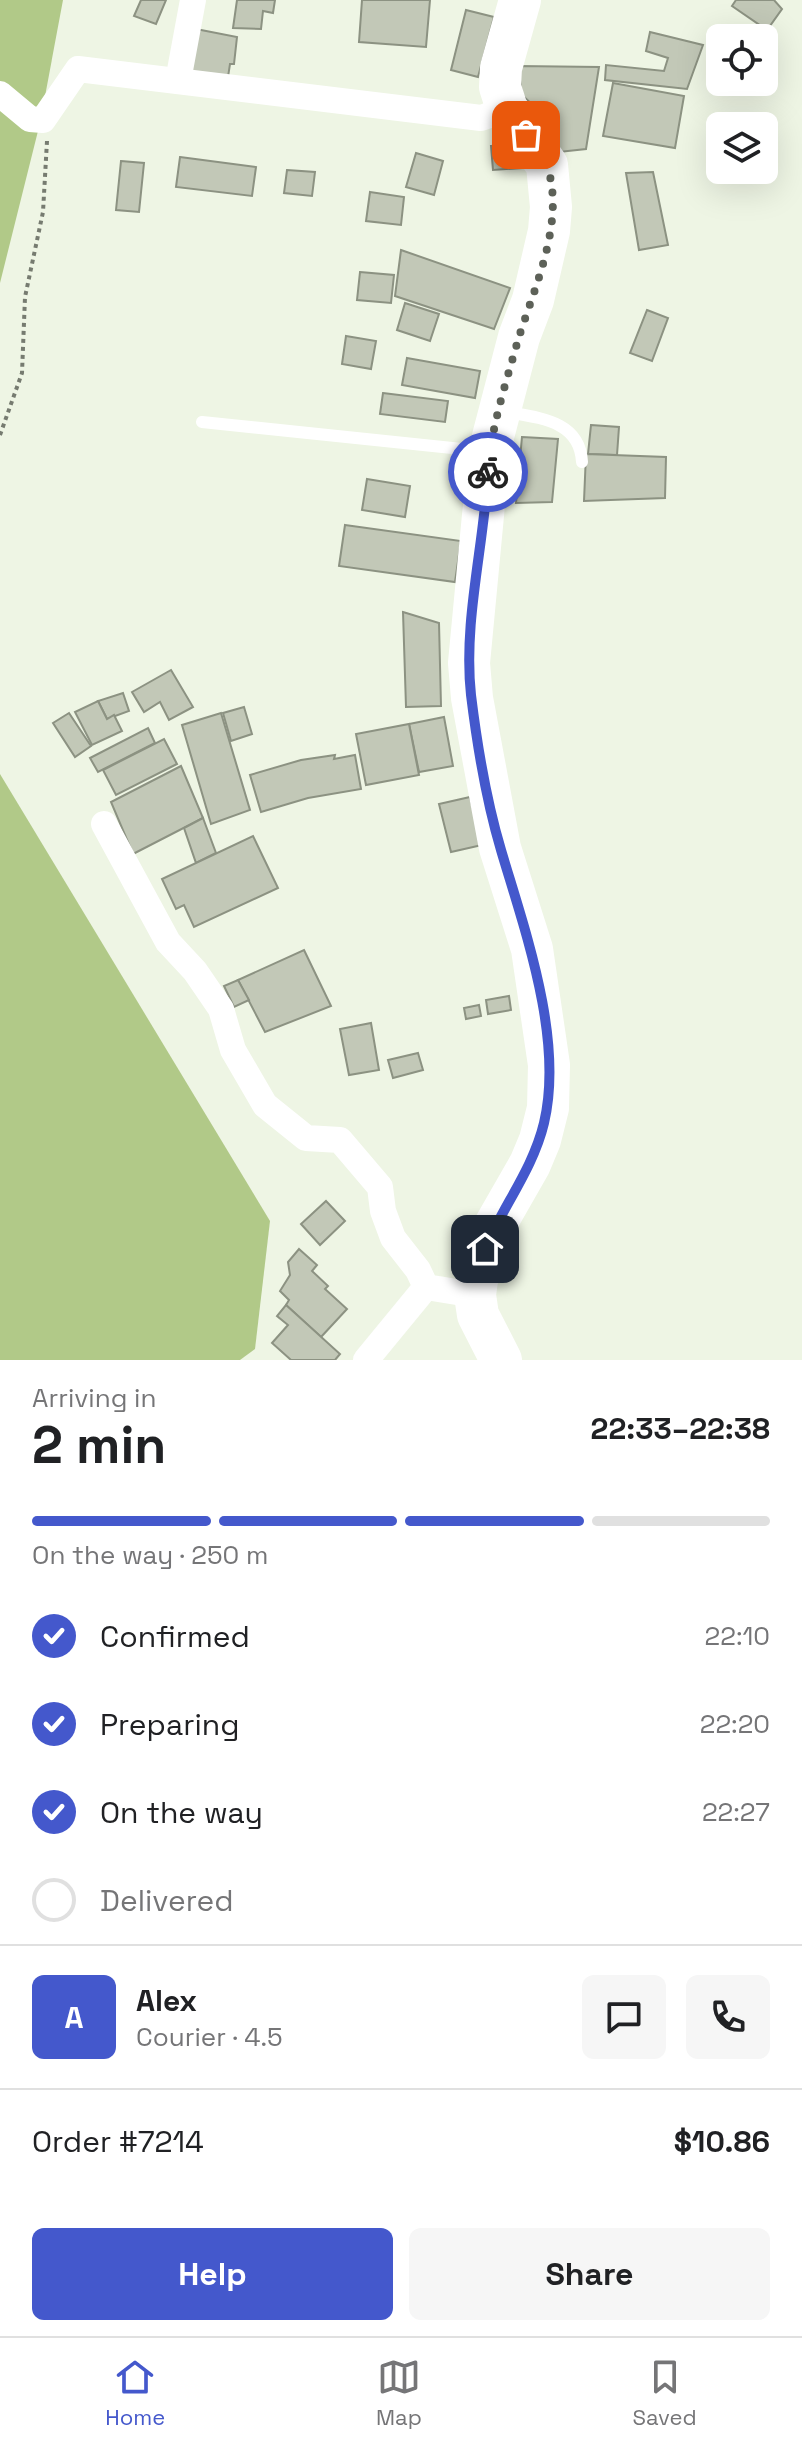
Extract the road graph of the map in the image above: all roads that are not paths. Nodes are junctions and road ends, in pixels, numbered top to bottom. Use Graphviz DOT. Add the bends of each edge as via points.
graph roads {
  1 [pos="193,0"];
  2 [pos="520,0"];
  3 [pos="178,81"];
  4 [pos="0,94"];
  5 [pos="507,109"];
  6 [pos="499,410"];
  7 [pos="202,422"];
  8 [pos="489,452"];
  9 [pos="582,462"];
  10 [pos="104,824"];
  11 [pos="426,1287"];
  12 [pos="475,1295"];
  13 [pos="366,1360"];
  14 [pos="501,1360"];
  1 -- 3 [label="street"];
  2 -- 5 [label="main road" via="501,68"];
  3 -- 4 [label="street" via="78,69 43,120 30,119"];
  3 -- 5 [label="street" via="481,118"];
  5 -- 6 [label="main road" via="547,165 551,207 533,300"];
  6 -- 8 [label="main road"];
  6 -- 9 [label="lane" via="566,428 578,441"];
  7 -- 8 [label="lane"];
  8 -- 12 [label="main road" via="470,636 472,698 500,848 532,949 549,1092 540,1140 494,1227"];
  10 -- 11 [label="street" via="168,942 221,1009 233,1050 265,1105 306,1138 340,1140 380,1187 393,1238"];
  11 -- 12 [label="street"];
  11 -- 13 [label="street"];
  12 -- 14 [label="main road" via="486,1335"];
}
